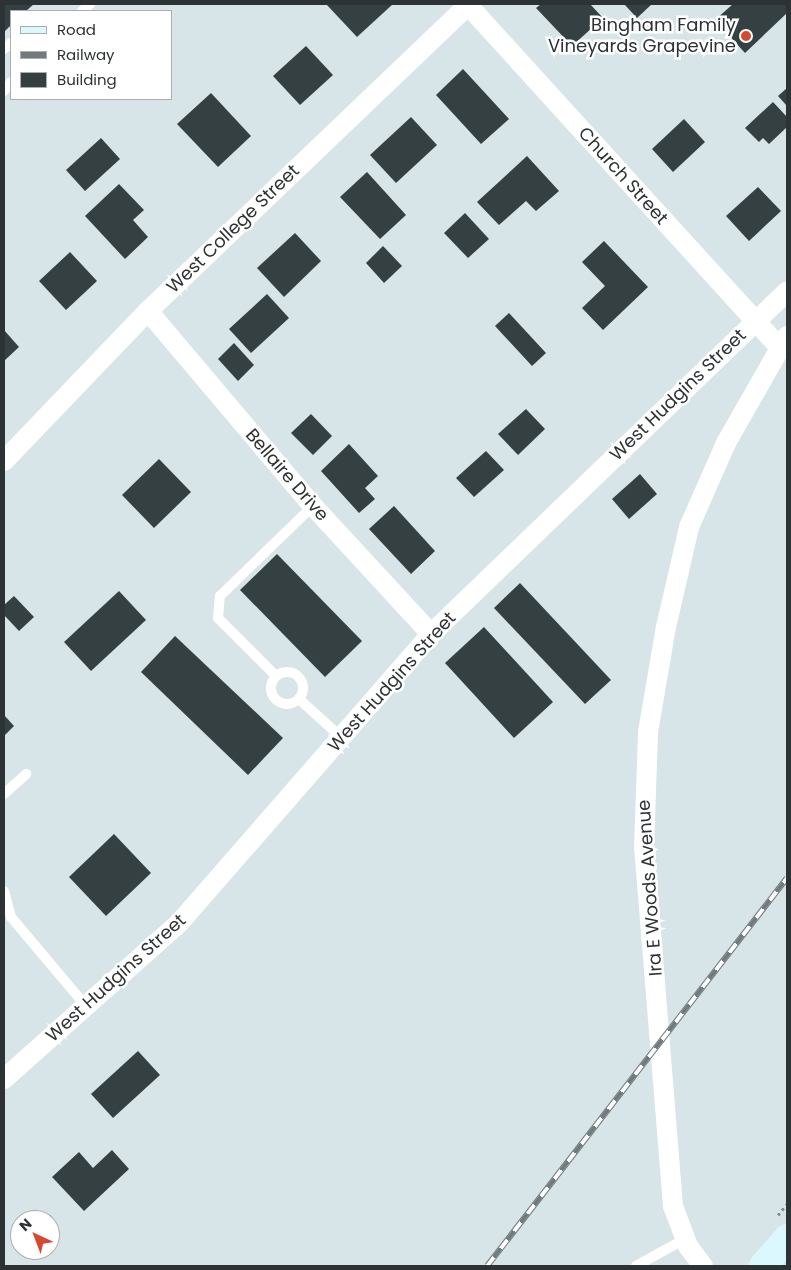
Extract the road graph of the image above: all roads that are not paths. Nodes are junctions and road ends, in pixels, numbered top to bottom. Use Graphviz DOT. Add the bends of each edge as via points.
graph roads {
  1 [pos="468,4"];
  2 [pos="787,291"];
  3 [pos="148,311"];
  4 [pos="755,320"];
  5 [pos="783,341"];
  6 [pos="4,461"];
  7 [pos="313,506"];
  8 [pos="431,634"];
  9 [pos="276,676"];
  10 [pos="299,700"];
  11 [pos="342,738"];
  12 [pos="26,774"];
  13 [pos="4,794"];
  14 [pos="4,891"];
  15 [pos="8,918"];
  16 [pos="86,1006"];
  17 [pos="4,1079"];
  18 [pos="685,1238"];
  19 [pos="787,1238"];
  20 [pos="636,1266"];
  21 [pos="703,1266"];
  22 [pos="763,1266"];
  1 -- 3 [label="street, West College Street"];
  1 -- 4 [label="street, Church Street"];
  2 -- 4 [label="street, West Hudgins Street"];
  3 -- 6 [label="street, West College Street"];
  3 -- 7 [label="street, Bellaire Drive"];
  4 -- 5 [label="street, Church Street"];
  4 -- 8 [label="street, West Hudgins Street"];
  5 -- 18 [label="street, Ira E Woods Avenue" via="726,443 689,527 666,627 648,732 644,848 673,1206"];
  7 -- 8 [label="street, Bellaire Drive"];
  7 -- 9 [label="lane" via="220,596 217,609 218,618"];
  8 -- 11 [label="street, West Hudgins Street"];
  9 -- 10 [label="lane" via="271,687 275,699 287,704"];
  9 -- 10 [label="lane" via="288,671 300,676 304,688"];
  10 -- 11 [label="lane"];
  11 -- 16 [label="street, West Hudgins Street" via="180,922"];
  12 -- 13 [label="lane"];
  14 -- 15 [label="lane"];
  15 -- 16 [label="lane"];
  16 -- 17 [label="street, West Hudgins Street"];
  18 -- 20 [label="lane"];
  18 -- 21 [label="street, Ira E Woods Avenue"];
  19 -- 22 [label="main road"];
}
